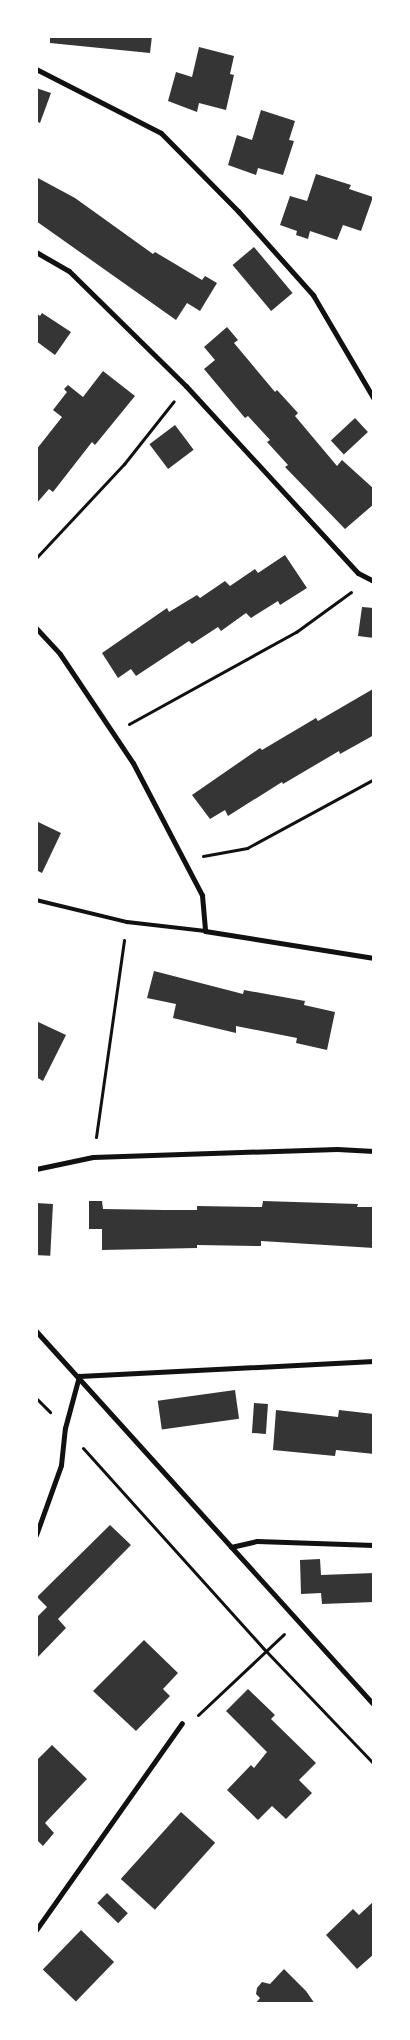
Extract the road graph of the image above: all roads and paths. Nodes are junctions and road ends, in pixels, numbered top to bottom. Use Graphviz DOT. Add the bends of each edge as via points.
graph roads {
  1 [pos="36,69"];
  2 [pos="36,252"];
  3 [pos="374,399"];
  4 [pos="173,402"];
  5 [pos="36,558"];
  6 [pos="374,581"];
  7 [pos="348,596"];
  8 [pos="36,628"];
  9 [pos="113,733"];
  10 [pos="374,778"];
  11 [pos="198,856"];
  12 [pos="36,900"];
  13 [pos="127,922"];
  14 [pos="205,931"];
  15 [pos="374,958"];
  16 [pos="374,1151"];
  17 [pos="93,1157"];
  18 [pos="36,1169"];
  19 [pos="36,1331"];
  20 [pos="374,1361"];
  21 [pos="79,1376"];
  22 [pos="65,1428"];
  23 [pos="36,1535"];
  24 [pos="374,1545"];
  25 [pos="230,1547"];
  26 [pos="296,1621"];
  27 [pos="266,1651"];
  28 [pos="374,1705"];
  29 [pos="182,1723"];
  30 [pos="374,1764"];
  31 [pos="36,1930"];
  1 -- 3 [label="street" via="161,133 238,211 313,295"];
  2 -- 6 [label="street" via="69,272 186,386 358,573"];
  4 -- 5 [label="path" via="124,464"];
  7 -- 9 [label="path" via="296,632"];
  8 -- 9 [label="street" via="60,654"];
  9 -- 14 [label="street" via="134,763 202,895"];
  10 -- 11 [label="path" via="247,848"];
  12 -- 13 [label="lane"];
  13 -- 14 [label="lane"];
  13 -- 17 [label="path"];
  14 -- 15 [label="street"];
  16 -- 17 [label="street" via="337,1149"];
  17 -- 18 [label="street"];
  19 -- 21 [label="street"];
  20 -- 21 [label="street"];
  21 -- 22 [label="street"];
  21 -- 25 [label="street"];
  22 -- 23 [label="street" via="61,1465"];
  22 -- 27 [label="path"];
  24 -- 25 [label="street" via="257,1541"];
  25 -- 26 [label="street"];
  26 -- 27 [label="path"];
  26 -- 28 [label="street"];
  27 -- 29 [label="path" via="202,1713"];
  27 -- 30 [label="path"];
  29 -- 31 [label="street"];
}
